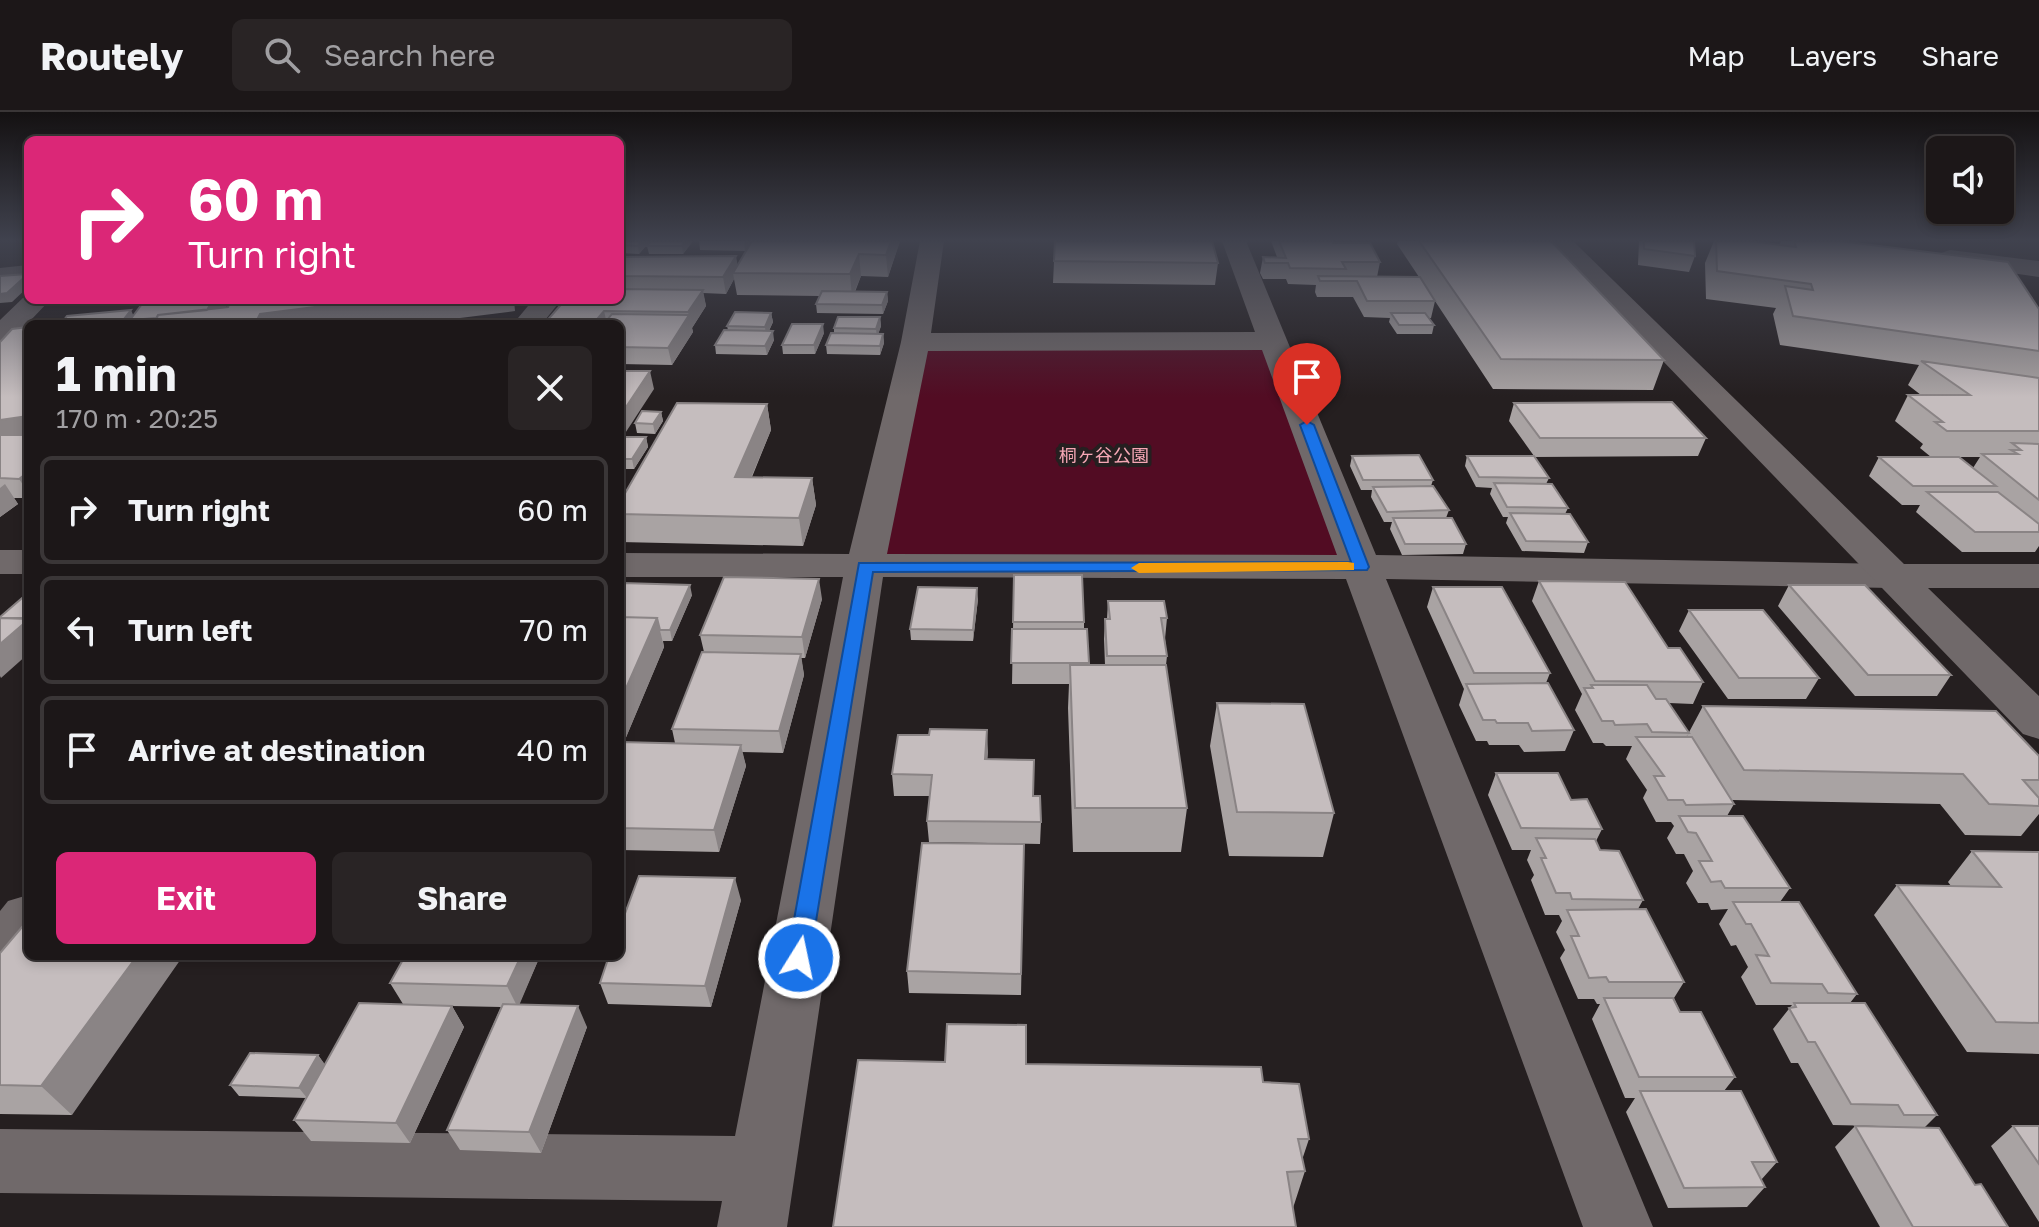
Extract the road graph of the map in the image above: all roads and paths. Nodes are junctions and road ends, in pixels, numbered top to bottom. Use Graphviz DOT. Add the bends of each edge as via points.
graph roads {
  1 [pos="923,293"];
  2 [pos="1255,293"];
  3 [pos="1611,293"];
  4 [pos="33,304"];
  5 [pos="544,304"];
  6 [pos="530,320"];
  7 [pos="0,336"];
  8 [pos="1275,341"];
  9 [pos="915,342"];
  10 [pos="0,562"];
  11 [pos="24,562"];
  12 [pos="624,565"];
  13 [pos="865,567"];
  14 [pos="1361,567"];
  15 [pos="1892,576"];
  16 [pos="2039,576"];
  17 [pos="2039,723"];
  18 [pos="24,922"];
  19 [pos="0,951"];
  20 [pos="0,1161"];
  21 [pos="757,1198"];
  22 [pos="1618,1227"];
  1 -- 9 [label="street"];
  2 -- 8 [label="street"];
  3 -- 15 [label="street"];
  4 -- 7 [label="street"];
  5 -- 6 [label="street"];
  8 -- 9 [label="street"];
  8 -- 14 [label="street"];
  9 -- 13 [label="street"];
  10 -- 11 [label="street"];
  12 -- 13 [label="street"];
  13 -- 14 [label="street"];
  13 -- 21 [label="street"];
  14 -- 15 [label="street"];
  14 -- 22 [label="street"];
  15 -- 16 [label="street"];
  15 -- 17 [label="street"];
  18 -- 19 [label="street"];
  20 -- 21 [label="street"];
}
